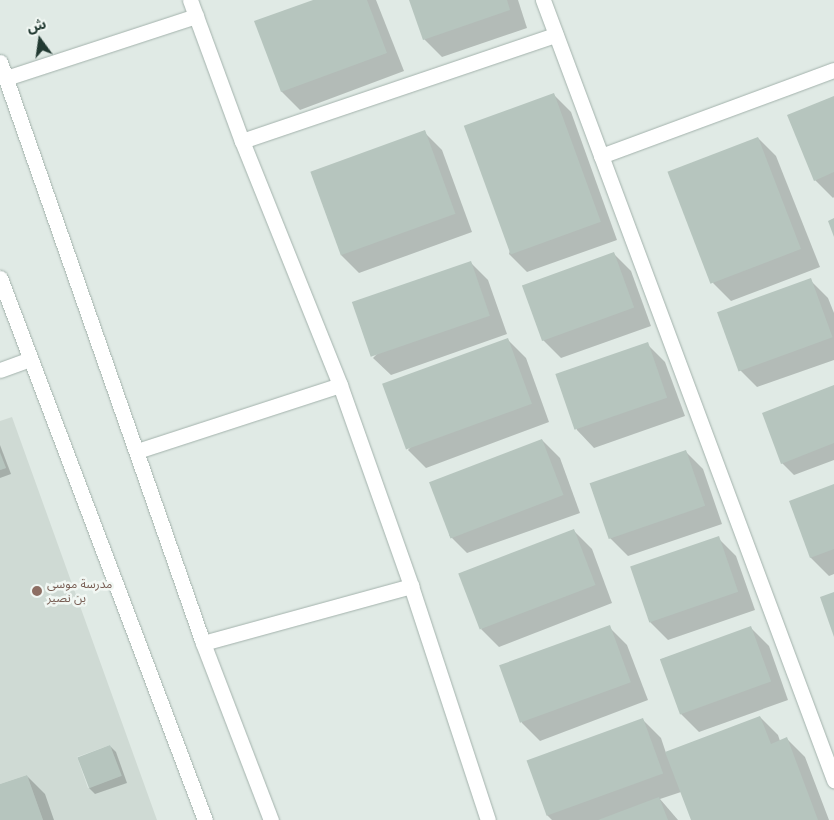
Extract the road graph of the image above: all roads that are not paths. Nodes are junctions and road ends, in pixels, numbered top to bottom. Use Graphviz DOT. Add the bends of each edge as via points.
graph roads {
  1 [pos="190,0"];
  2 [pos="543,0"];
  3 [pos="196,16"];
  4 [pos="556,35"];
  5 [pos="0,62"];
  6 [pos="834,70"];
  7 [pos="6,78"];
  8 [pos="242,141"];
  9 [pos="601,156"];
  10 [pos="0,278"];
  11 [pos="30,358"];
  12 [pos="0,370"];
  13 [pos="340,385"];
  14 [pos="138,451"];
  15 [pos="411,586"];
  16 [pos="203,643"];
  17 [pos="834,780"];
  18 [pos="204,820"];
  19 [pos="271,820"];
  20 [pos="488,820"];
  1 -- 3 [label="street"];
  2 -- 4 [label="street"];
  3 -- 7 [label="street"];
  3 -- 8 [label="street"];
  4 -- 8 [label="street"];
  4 -- 9 [label="street"];
  5 -- 7 [label="street"];
  6 -- 9 [label="street"];
  7 -- 14 [label="street"];
  8 -- 13 [label="street"];
  9 -- 17 [label="street"];
  10 -- 11 [label="street"];
  11 -- 12 [label="street"];
  11 -- 18 [label="street"];
  13 -- 14 [label="street"];
  13 -- 15 [label="street"];
  14 -- 16 [label="street"];
  15 -- 16 [label="street"];
  15 -- 20 [label="street"];
  16 -- 19 [label="street"];
}
